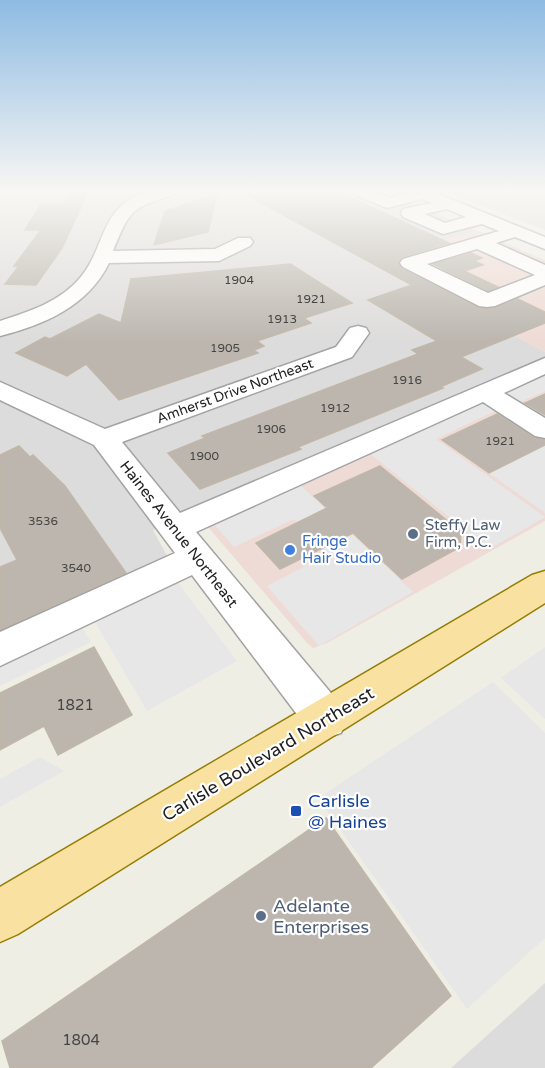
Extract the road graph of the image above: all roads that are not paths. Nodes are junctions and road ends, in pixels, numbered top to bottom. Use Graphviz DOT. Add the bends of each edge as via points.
graph roads {
  1 [pos="109,242"];
  2 [pos="244,242"];
  3 [pos="478,242"];
  4 [pos="102,257"];
  5 [pos="540,278"];
  6 [pos="0,329"];
  7 [pos="358,333"];
  8 [pos="545,365"];
  9 [pos="0,390"];
  10 [pos="484,392"];
  11 [pos="545,430"];
  12 [pos="104,439"];
  13 [pos="175,528"];
  14 [pos="198,557"];
  15 [pos="542,585"];
  16 [pos="0,650"];
  17 [pos="326,719"];
  18 [pos="0,916"];
  1 -- 4 [label="street"];
  2 -- 4 [label="street" via="211,256"];
  3 -- 5 [label="street" via="511,257 489,265"];
  3 -- 5 [label="street" via="410,262 487,301"];
  4 -- 6 [label="street" via="81,290 52,310"];
  7 -- 12 [label="street, Amherst Drive Northeast" via="344,352"];
  8 -- 10 [label="street"];
  9 -- 12 [label="street, Haines Avenue Northeast"];
  10 -- 11 [label="street"];
  10 -- 13 [label="street"];
  12 -- 13 [label="street, Haines Avenue Northeast"];
  13 -- 14 [label="street, Haines Avenue Northeast"];
  14 -- 16 [label="street"];
  14 -- 17 [label="street, Haines Avenue Northeast"];
  15 -- 17 [label="main road, Carlisle Boulevard Northeast"];
  17 -- 18 [label="main road, Carlisle Boulevard Northeast"];
}
